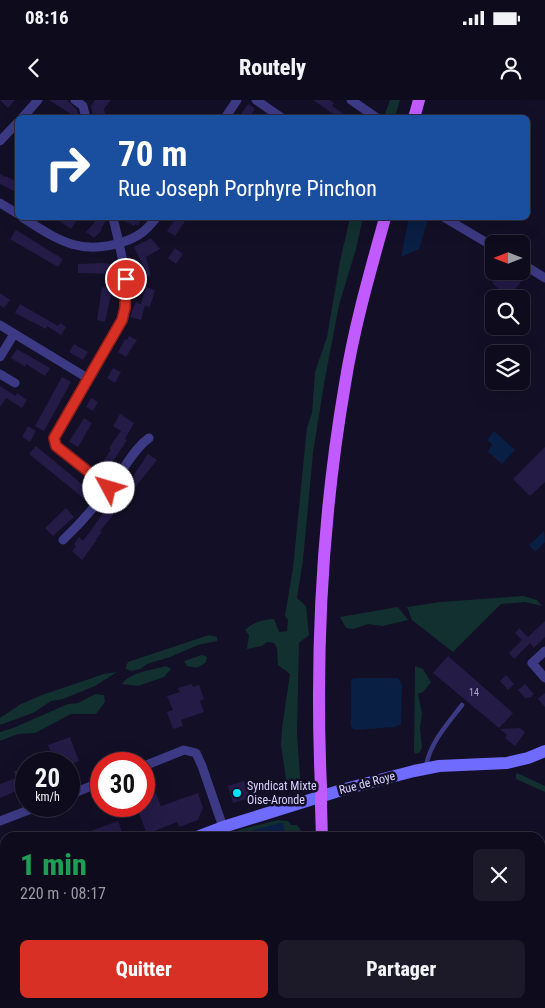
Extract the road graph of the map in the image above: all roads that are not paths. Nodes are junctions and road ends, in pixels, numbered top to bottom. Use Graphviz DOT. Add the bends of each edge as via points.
graph roads {
  1 [pos="38,100"];
  2 [pos="75,100"];
  3 [pos="237,100"];
  4 [pos="256,100"];
  5 [pos="351,100"];
  6 [pos="419,100"];
  7 [pos="86,103"];
  8 [pos="25,115"];
  9 [pos="227,115"];
  10 [pos="278,115"];
  11 [pos="373,115"];
  12 [pos="415,115"];
  13 [pos="15,125"];
  14 [pos="0,141"];
  15 [pos="0,203"];
  16 [pos="15,212"];
  17 [pos="26,220"];
  18 [pos="113,220"];
  19 [pos="154,220"];
  20 [pos="384,220"];
  21 [pos="448,220"];
  22 [pos="485,242"];
  23 [pos="119,243"];
  24 [pos="530,269"];
  25 [pos="545,278"];
  26 [pos="0,325"];
  27 [pos="14,334"];
  28 [pos="0,357"];
  29 [pos="0,374"];
  30 [pos="89,379"];
  31 [pos="15,383"];
  32 [pos="149,438"];
  33 [pos="109,488"];
  34 [pos="63,540"];
  35 [pos="545,651"];
  36 [pos="545,678"];
  37 [pos="462,705"];
  38 [pos="545,751"];
  39 [pos="155,762"];
  40 [pos="426,768"];
  41 [pos="15,816"];
  42 [pos="0,822"];
  43 [pos="222,827"];
  44 [pos="209,832"];
  45 [pos="322,832"];
  1 -- 8 [label="street"];
  2 -- 7 [label="street"];
  3 -- 9 [label="street"];
  4 -- 10 [label="street"];
  5 -- 11 [label="street"];
  6 -- 12 [label="main road"];
  13 -- 14 [label="street"];
  15 -- 16 [label="street"];
  17 -- 23 [label="street" via="74,246 100,248"];
  18 -- 23 [label="street"];
  19 -- 23 [label="street" via="135,238"];
  20 -- 45 [label="main road, bridge" via="345,383 326,528 319,616"];
  21 -- 22 [label="street"];
  23 -- 30 [label="street" via="126,279 125,308 122,320"];
  24 -- 25 [label="street"];
  26 -- 27 [label="street"];
  27 -- 28 [label="street"];
  27 -- 30 [label="street"];
  29 -- 31 [label="street"];
  30 -- 33 [label="street" via="54,438 56,446"];
  32 -- 33 [label="street" via="140,445"];
  33 -- 34 [label="street" via="85,519"];
  35 -- 36 [label="street" via="532,663"];
  37 -- 40 [label="lane" via="445,727 428,757"];
  38 -- 40 [label="main road, Rue de Roye" via="508,763"];
  39 -- 43 [label="street" via="184,750 196,753"];
  40 -- 43 [label="main road, Rue de Roye"];
  41 -- 42 [label="street"];
  43 -- 44 [label="main road, Rue de Roye"];
}
